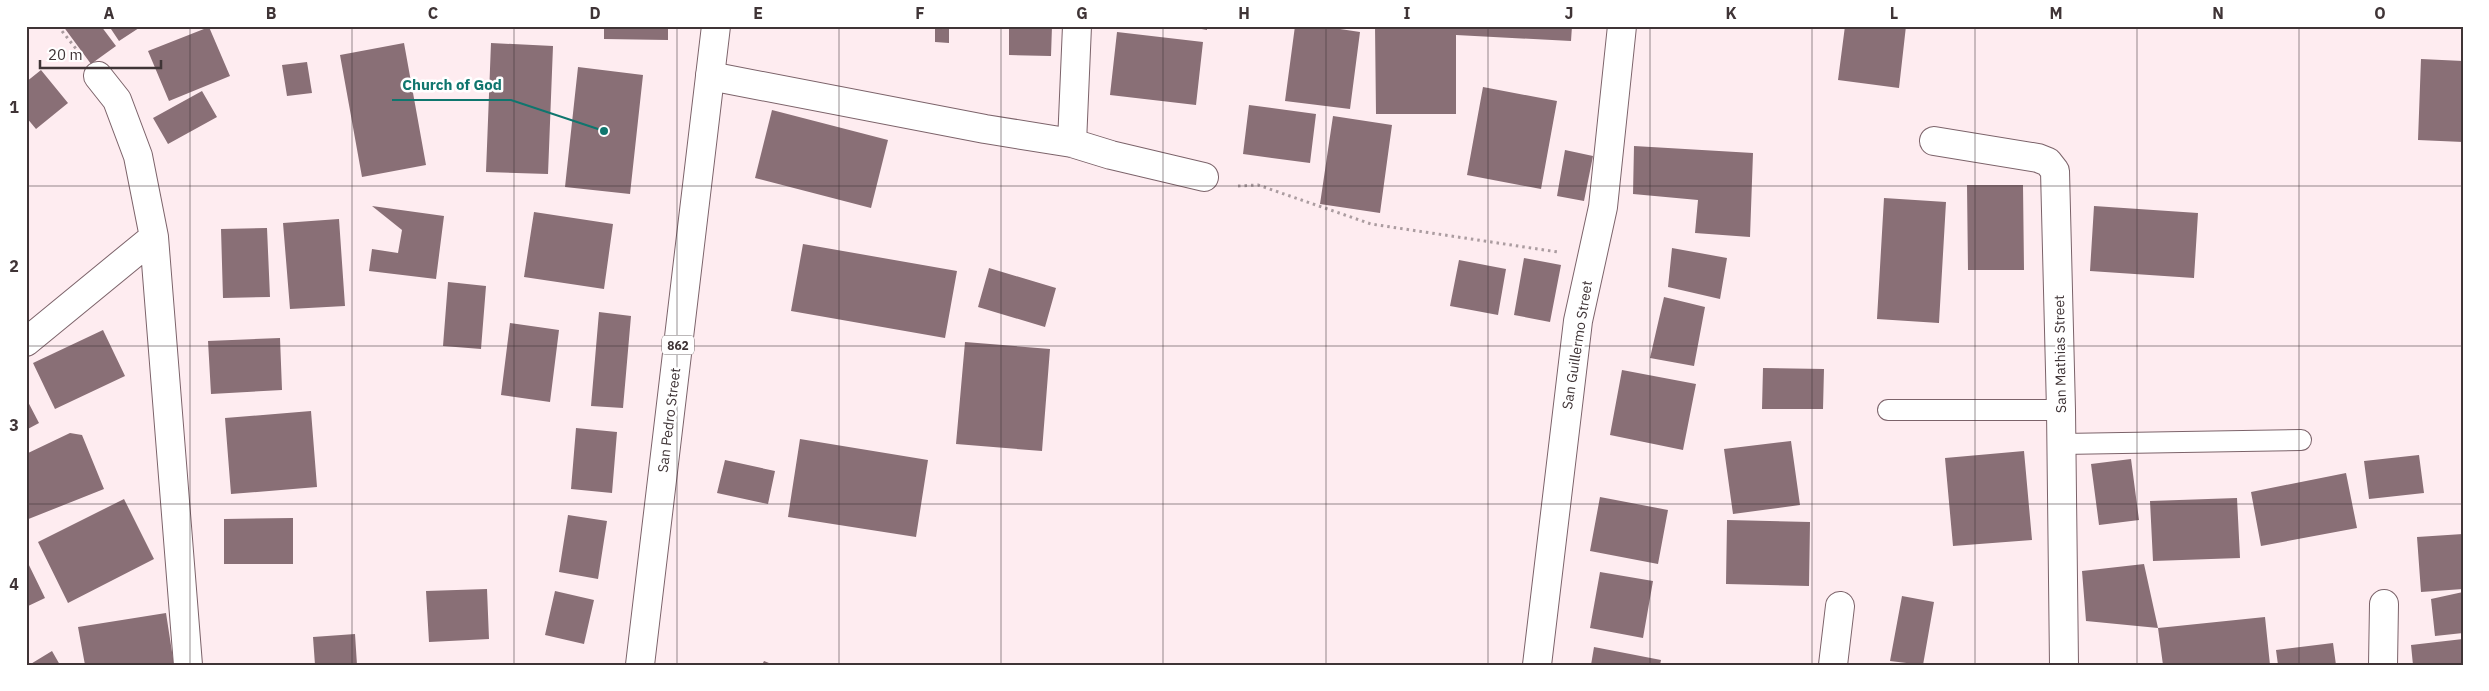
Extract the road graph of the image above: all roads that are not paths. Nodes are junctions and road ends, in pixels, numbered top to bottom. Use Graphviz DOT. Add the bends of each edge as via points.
graph roads {
  1 [pos="716,26"];
  2 [pos="1077,26"];
  3 [pos="1622,26"];
  4 [pos="98,76"];
  5 [pos="710,76"];
  6 [pos="1934,141"];
  7 [pos="1072,142"];
  8 [pos="1204,177"];
  9 [pos="154,237"];
  10 [pos="26,342"];
  11 [pos="1888,410"];
  12 [pos="2062,410"];
  13 [pos="2301,440"];
  14 [pos="2062,444"];
  15 [pos="2384,604"];
  16 [pos="1840,606"];
  17 [pos="188,665"];
  18 [pos="640,665"];
  19 [pos="1537,665"];
  20 [pos="1833,665"];
  21 [pos="2064,665"];
  22 [pos="2384,665"];
  1 -- 5 [label="street, San Pedro Street / 862"];
  2 -- 7 [label="street"];
  3 -- 19 [label="street, San Guillermo Street" via="1603,207 1578,321"];
  4 -- 9 [label="street" via="117,100 138,156"];
  5 -- 7 [label="street" via="985,129"];
  5 -- 18 [label="street, San Pedro Street / 862"];
  6 -- 12 [label="street, San Mathias Street" via="2038,158 2048,162 2055,171"];
  7 -- 8 [label="street" via="1111,155"];
  9 -- 10 [label="street"];
  9 -- 17 [label="street"];
  11 -- 12 [label="lane"];
  12 -- 14 [label="street, San Mathias Street"];
  13 -- 14 [label="lane"];
  14 -- 21 [label="street, San Mathias Street"];
  15 -- 22 [label="street"];
  16 -- 20 [label="street"];
}
